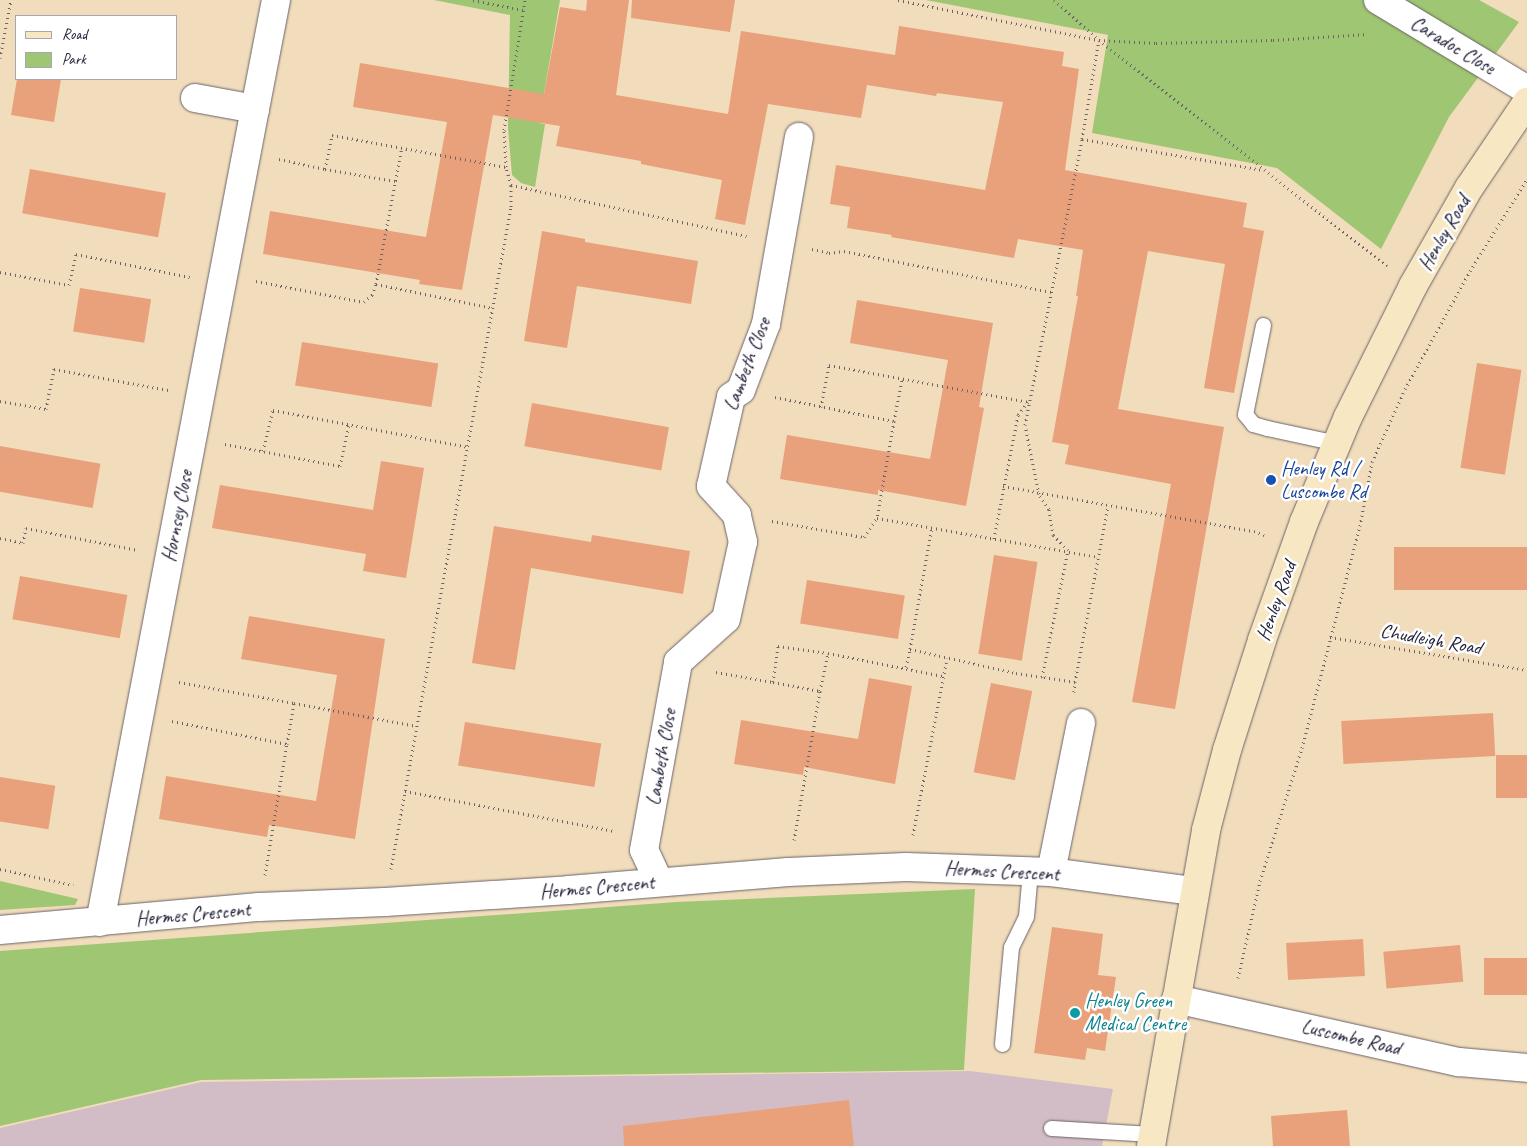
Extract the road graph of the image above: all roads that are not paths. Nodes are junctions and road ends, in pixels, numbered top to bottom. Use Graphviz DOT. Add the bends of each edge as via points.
graph roads {
  1 [pos="276,0"];
  2 [pos="1378,0"];
  3 [pos="1527,90"];
  4 [pos="195,98"];
  5 [pos="1527,102"];
  6 [pos="255,109"];
  7 [pos="799,137"];
  8 [pos="1263,325"];
  9 [pos="1337,443"];
  10 [pos="1081,723"];
  11 [pos="1041,871"];
  12 [pos="659,882"];
  13 [pos="1194,891"];
  14 [pos="100,922"];
  15 [pos="0,930"];
  16 [pos="1176,999"];
  17 [pos="1002,1044"];
  18 [pos="1527,1068"];
  19 [pos="1051,1128"];
  20 [pos="1152,1140"];
  1 -- 6 [label="street, Hornsey Close"];
  2 -- 3 [label="street, Caradoc Close"];
  4 -- 6 [label="street"];
  5 -- 9 [label="main road, Henley Road" via="1469,188 1413,286"];
  6 -- 14 [label="street, Hornsey Close"];
  7 -- 12 [label="street, Lambeth Close" via="766,324 741,390 730,397 711,486 737,515 743,542 726,619 678,662 644,850"];
  8 -- 9 [label="lane" via="1245,414 1253,424"];
  9 -- 13 [label="main road, Henley Road" via="1262,640 1227,750"];
  10 -- 11 [label="street"];
  11 -- 12 [label="street, Hermes Crescent" via="906,867"];
  11 -- 13 [label="street, Hermes Crescent"];
  11 -- 17 [label="lane" via="1026,916 1011,947"];
  12 -- 14 [label="street, Hermes Crescent" via="385,902 259,907"];
  13 -- 16 [label="main road, Henley Road"];
  14 -- 15 [label="street, Hermes Crescent"];
  16 -- 18 [label="street, Luscombe Road" via="1459,1062"];
  16 -- 20 [label="main road, Henley Road"];
  19 -- 20 [label="lane"];
}
